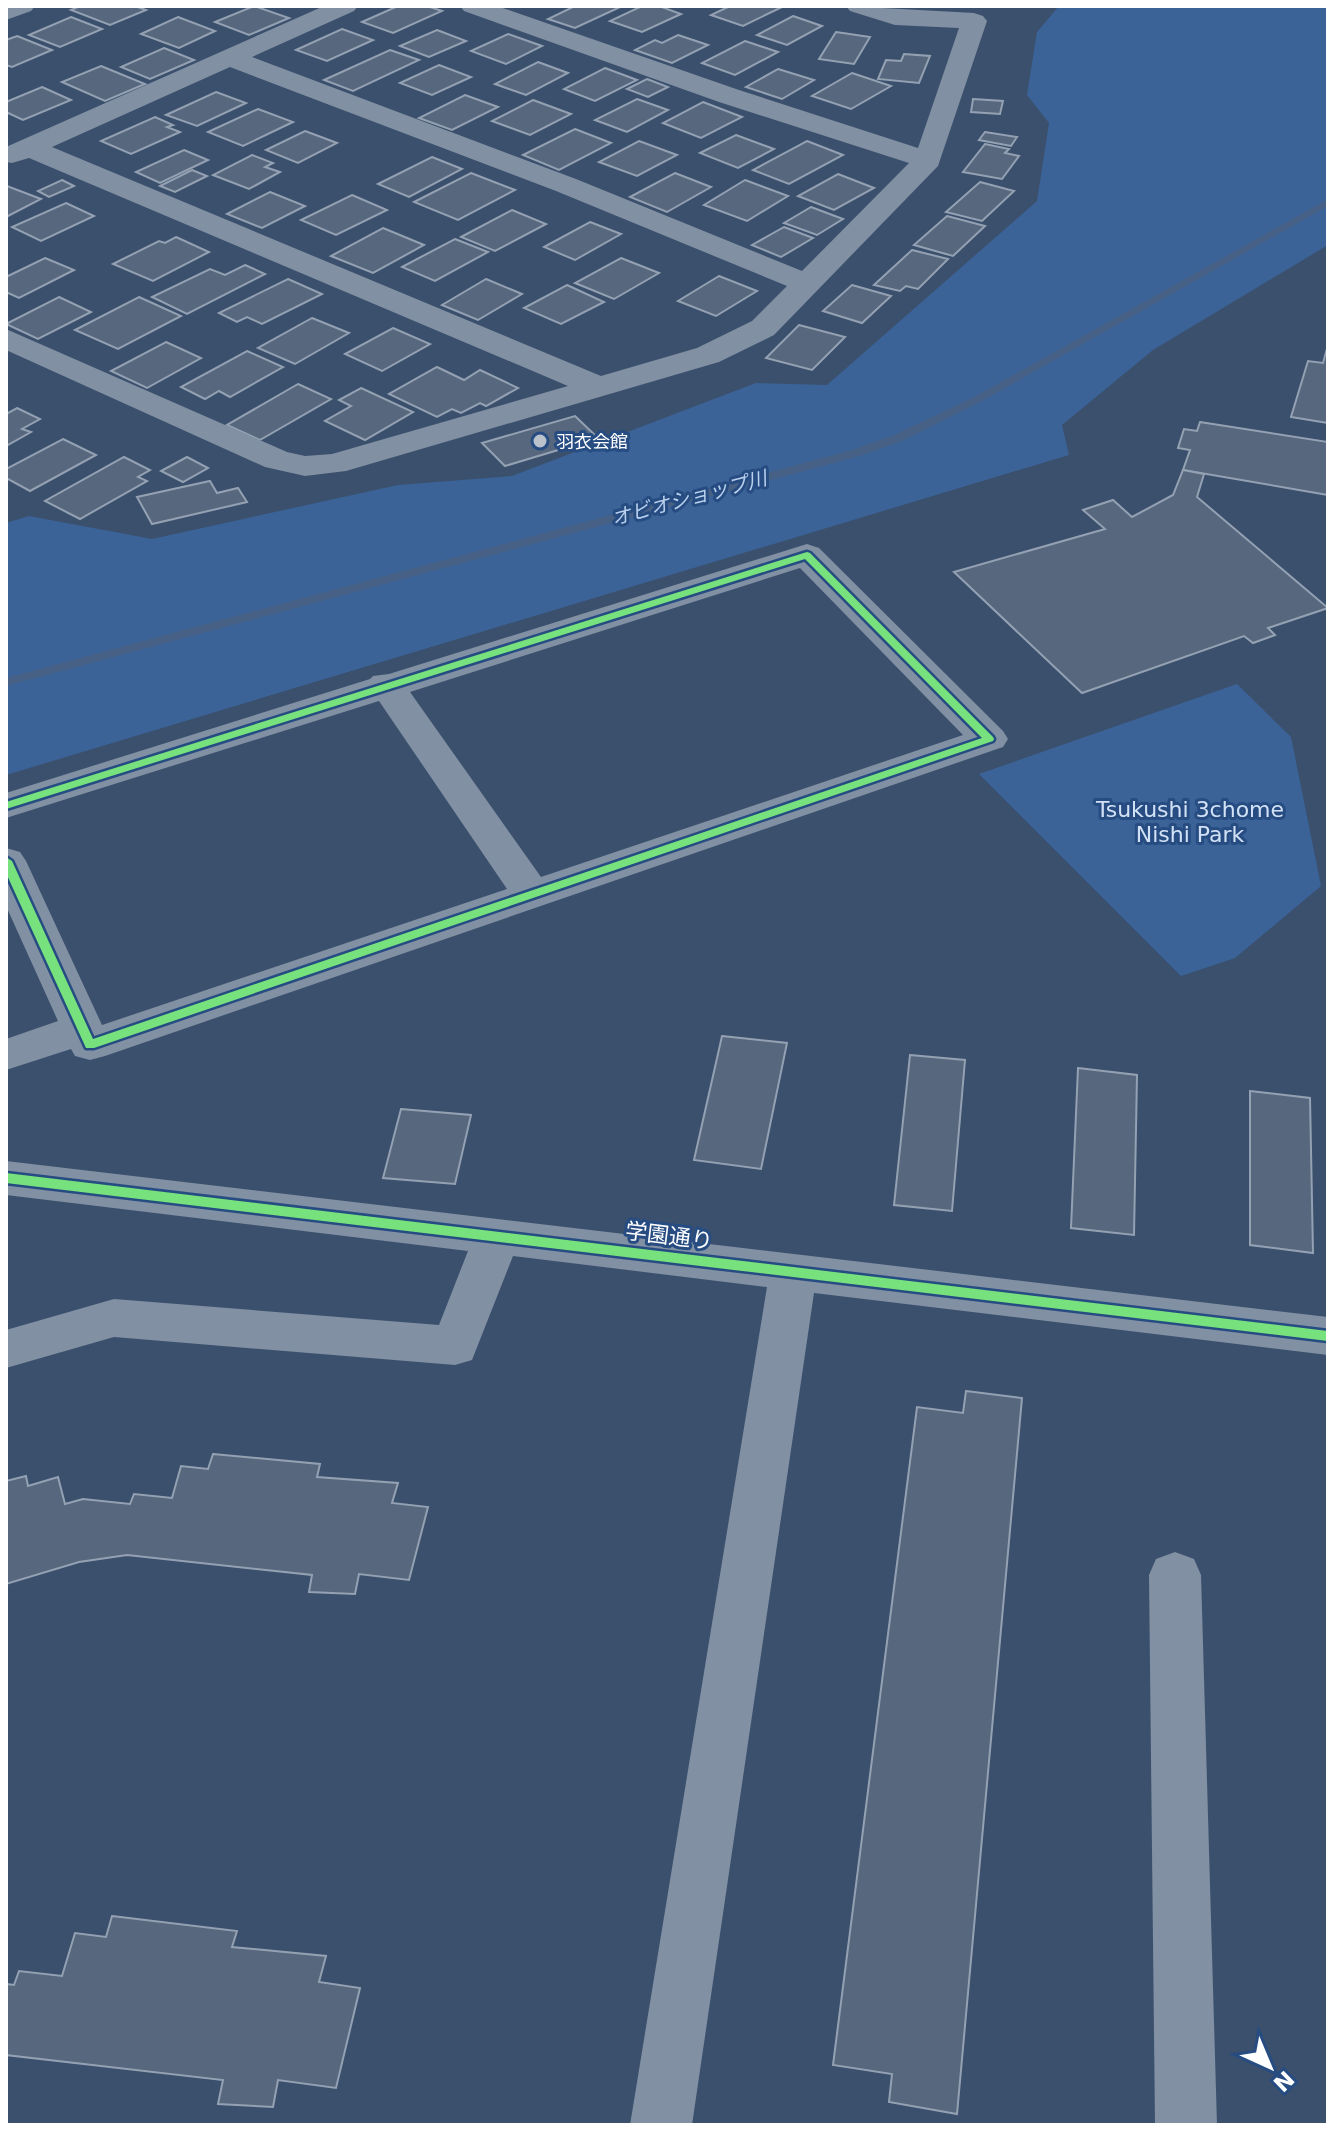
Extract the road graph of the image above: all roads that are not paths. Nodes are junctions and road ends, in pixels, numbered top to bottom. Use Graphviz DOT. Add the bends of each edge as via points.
graph roads {
  1 [pos="22,6"];
  2 [pos="345,6"];
  3 [pos="473,6"];
  4 [pos="859,6"];
  5 [pos="6,12"];
  6 [pos="229,58"];
  7 [pos="17,152"];
  8 [pos="928,160"];
  9 [pos="807,284"];
  10 [pos="6,338"];
  11 [pos="599,387"];
  12 [pos="386,684"];
  13 [pos="6,806"];
  14 [pos="6,861"];
  15 [pos="532,895"];
  16 [pos="82,1029"];
  17 [pos="6,1055"];
  18 [pos="6,1178"];
  19 [pos="497,1236"];
  20 [pos="793,1271"];
  21 [pos="1328,1336"];
  22 [pos="6,1349"];
  23 [pos="1175,1575"];
  24 [pos="661,2125"];
  25 [pos="1186,2125"];
  1 -- 5 [label="street"];
  2 -- 6 [label="street"];
  3 -- 8 [label="street"];
  4 -- 8 [label="street" via="895,17 974,21"];
  6 -- 7 [label="street"];
  6 -- 9 [label="street" via="566,185"];
  7 -- 11 [label="street"];
  8 -- 9 [label="street"];
  9 -- 11 [label="street" via="763,328 740,341"];
  10 -- 11 [label="street" via="266,455 305,466 334,464"];
  12 -- 13 [label="street"];
  12 -- 15 [label="street"];
  12 -- 15 [label="street" via="807,555 989,739"];
  14 -- 16 [label="street"];
  15 -- 16 [label="street" via="90,1045"];
  16 -- 17 [label="street"];
  18 -- 19 [label="street, 学園通り"];
  19 -- 20 [label="street, 学園通り"];
  19 -- 22 [label="street" via="455,1346 114,1318"];
  20 -- 21 [label="street, 学園通り"];
  20 -- 24 [label="street"];
  23 -- 25 [label="street"];
}
